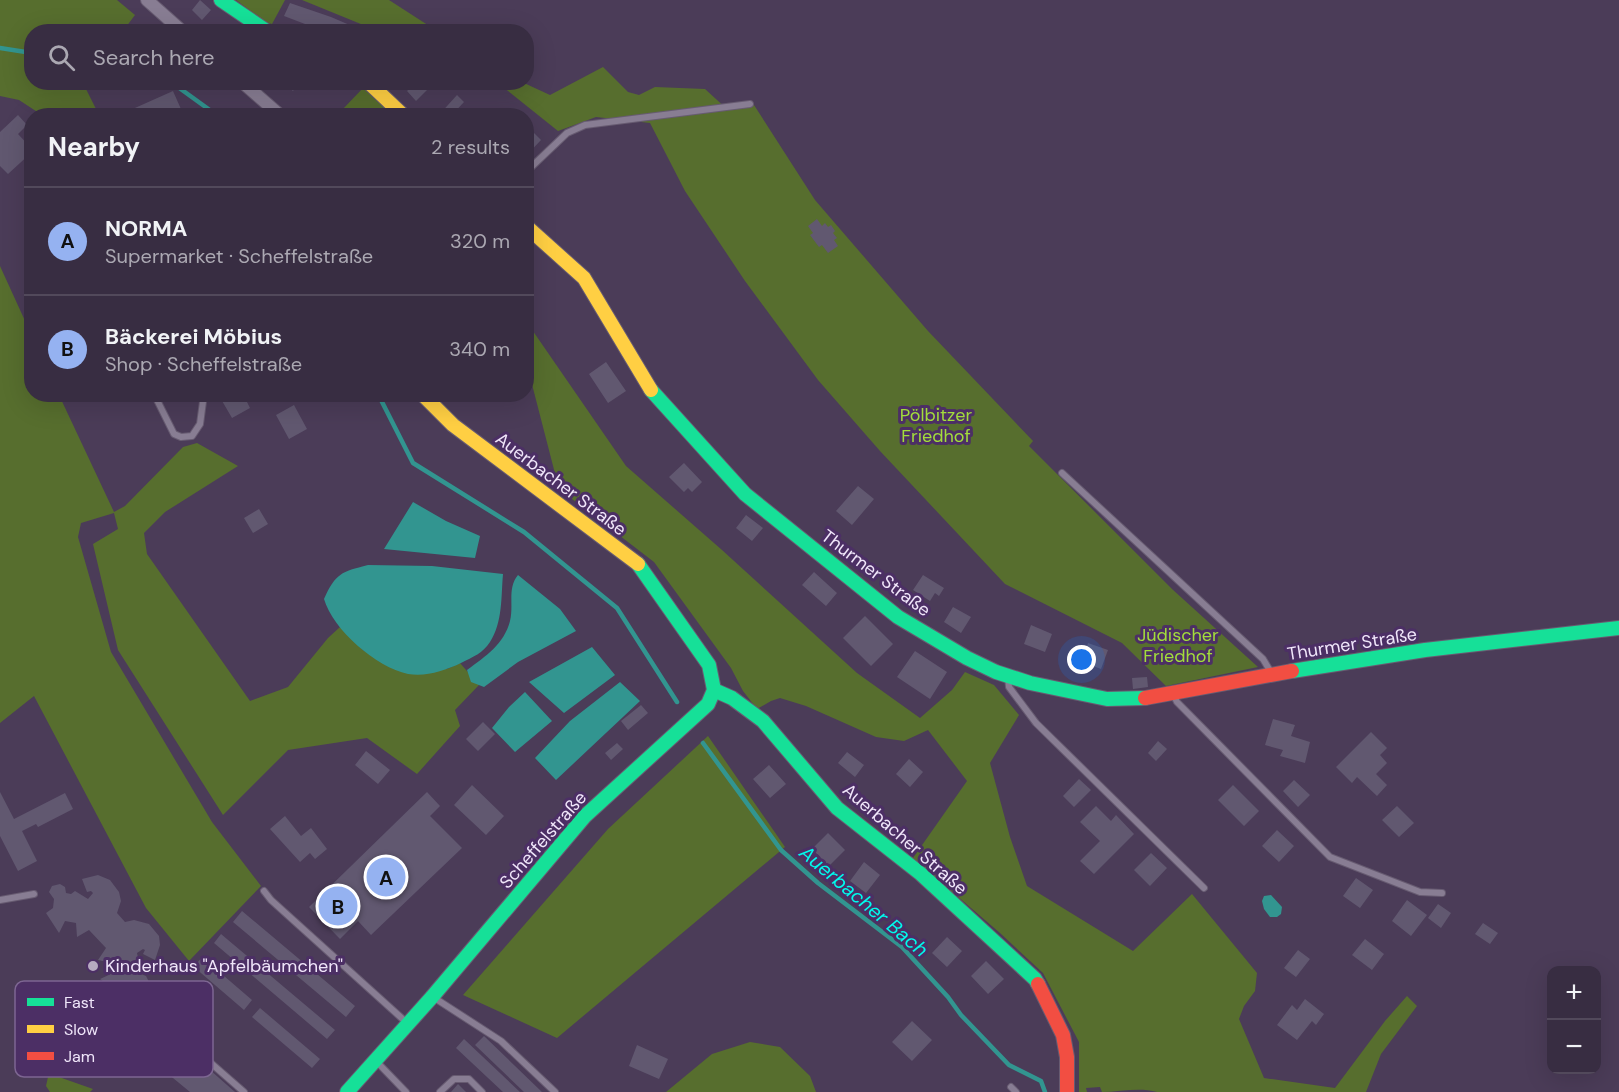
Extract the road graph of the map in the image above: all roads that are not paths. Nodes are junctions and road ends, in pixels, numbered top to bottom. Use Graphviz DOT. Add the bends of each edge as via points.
graph roads {
  1 [pos="147,0"];
  2 [pos="221,0"];
  3 [pos="174,24"];
  4 [pos="254,24"];
  5 [pos="251,90"];
  6 [pos="376,90"];
  7 [pos="750,104"];
  8 [pos="271,108"];
  9 [pos="396,108"];
  10 [pos="534,164"];
  11 [pos="534,233"];
  12 [pos="158,402"];
  13 [pos="203,402"];
  14 [pos="430,402"];
  15 [pos="1062,473"];
  16 [pos="1619,628"];
  17 [pos="1272,675"];
  18 [pos="1009,676"];
  19 [pos="714,690"];
  20 [pos="1173,693"];
  21 [pos="1204,888"];
  22 [pos="264,891"];
  23 [pos="1442,893"];
  24 [pos="34,894"];
  25 [pos="0,900"];
  26 [pos="432,997"];
  27 [pos="409,1024"];
  28 [pos="375,1061"];
  29 [pos="213,1065"];
  30 [pos="244,1092"];
  31 [pos="347,1092"];
  32 [pos="406,1092"];
  33 [pos="440,1092"];
  34 [pos="482,1092"];
  35 [pos="557,1092"];
  36 [pos="1067,1092"];
  1 -- 3 [label="street"];
  2 -- 4 [label="street"];
  5 -- 8 [label="street"];
  6 -- 9 [label="street"];
  7 -- 10 [label="lane" via="585,125 567,133"];
  11 -- 18 [label="street, Thurmer Straße" via="584,278 654,394 745,494 898,617 967,658"];
  12 -- 13 [label="lane" via="174,434 181,437 192,436 200,424"];
  14 -- 19 [label="street, Auerbacher Straße" via="453,425 642,567 709,665"];
  15 -- 17 [label="lane" via="1263,659"];
  16 -- 17 [label="street, Thurmer Straße" via="1425,650"];
  17 -- 20 [label="street, Thurmer Straße"];
  18 -- 20 [label="street, Thurmer Straße" via="1107,699 1143,699"];
  18 -- 21 [label="lane" via="1009,687 1036,723"];
  19 -- 26 [label="street, Scheffelstraße" via="708,704 585,816"];
  19 -- 36 [label="street, Auerbacher Straße" via="732,698 763,722 837,808 921,874 1035,979 1063,1035"];
  20 -- 23 [label="lane" via="1177,702 1330,857 1420,892"];
  22 -- 27 [label="lane"];
  24 -- 25 [label="lane"];
  26 -- 27 [label="street, Scheffelstraße"];
  26 -- 35 [label="lane" via="501,1041"];
  27 -- 28 [label="street, Scheffelstraße"];
  28 -- 31 [label="street, Scheffelstraße"];
  28 -- 32 [label="lane"];
  29 -- 30 [label="lane"];
  33 -- 34 [label="lane" via="454,1079 469,1079"];
}
